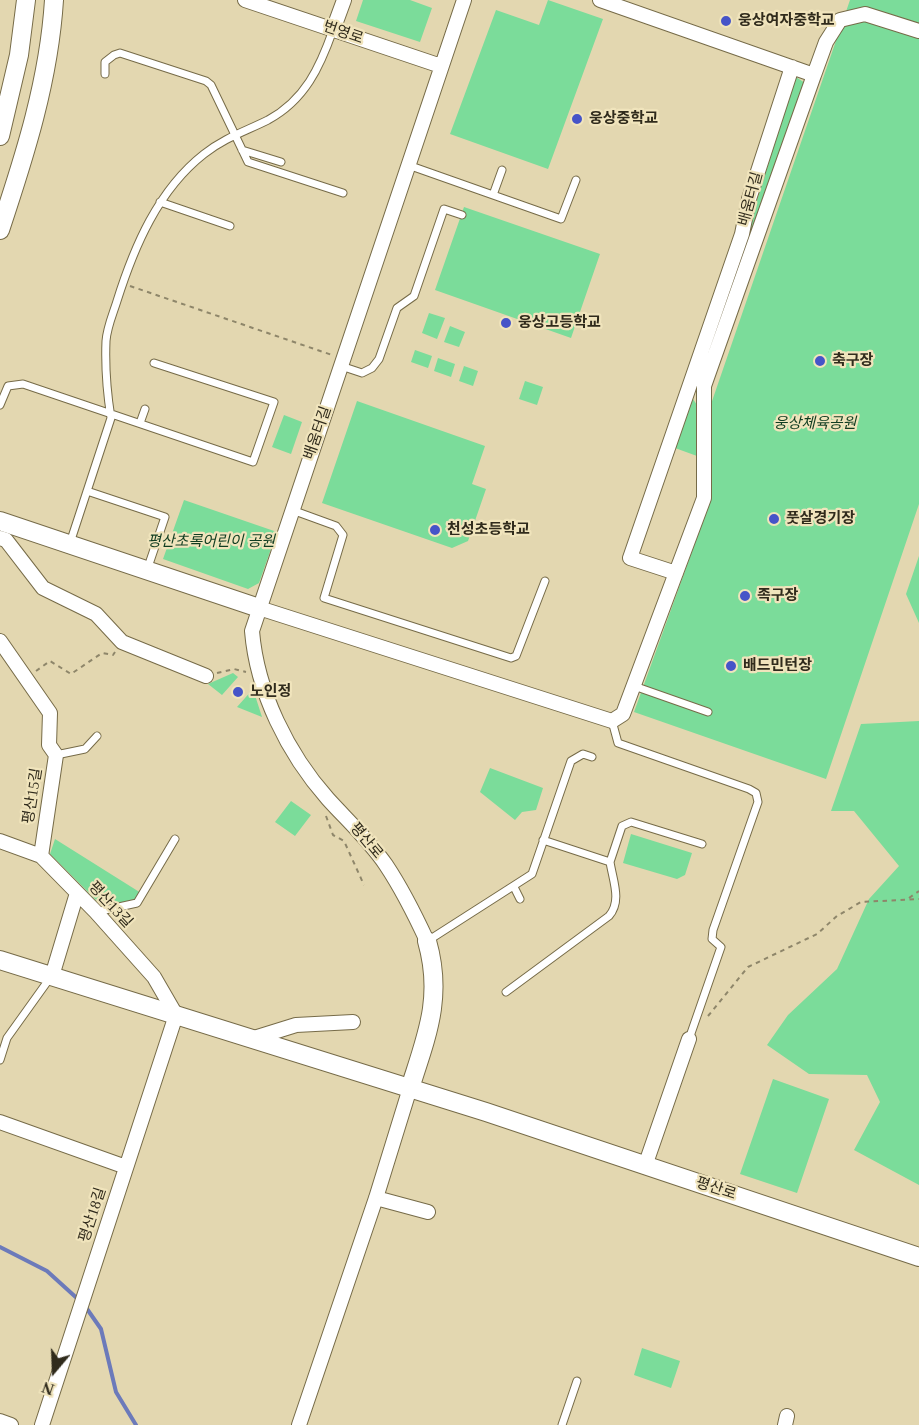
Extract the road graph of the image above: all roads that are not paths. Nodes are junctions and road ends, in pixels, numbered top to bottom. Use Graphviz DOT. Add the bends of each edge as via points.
graph roads {
  1 [pos="26,0"];
  2 [pos="54,0"];
  3 [pos="245,0"];
  4 [pos="344,0"];
  5 [pos="464,0"];
  6 [pos="600,0"];
  7 [pos="24,25"];
  8 [pos="333,30"];
  9 [pos="51,31"];
  10 [pos="919,31"];
  11 [pos="441,66"];
  12 [pos="792,67"];
  13 [pos="105,74"];
  14 [pos="814,75"];
  15 [pos="235,134"];
  16 [pos="0,136"];
  17 [pos="242,150"];
  18 [pos="281,162"];
  19 [pos="408,165"];
  20 [pos="502,170"];
  21 [pos="576,180"];
  22 [pos="343,193"];
  23 [pos="493,195"];
  24 [pos="160,202"];
  25 [pos="462,215"];
  26 [pos="230,226"];
  27 [pos="0,230"];
  28 [pos="342,362"];
  29 [pos="154,363"];
  30 [pos="698,384"];
  31 [pos="0,405"];
  32 [pos="145,409"];
  33 [pos="110,412"];
  34 [pos="140,423"];
  35 [pos="87,491"];
  36 [pos="292,510"];
  37 [pos="0,520"];
  38 [pos="0,538"];
  39 [pos="70,545"];
  40 [pos="147,570"];
  41 [pos="676,573"];
  42 [pos="545,581"];
  43 [pos="259,608"];
  44 [pos="0,641"];
  45 [pos="206,676"];
  46 [pos="634,686"];
  47 [pos="708,712"];
  48 [pos="612,721"];
  49 [pos="97,736"];
  50 [pos="56,755"];
  51 [pos="592,757"];
  52 [pos="175,839"];
  53 [pos="543,840"];
  54 [pos="0,841"];
  55 [pos="702,844"];
  56 [pos="41,856"];
  57 [pos="610,862"];
  58 [pos="513,887"];
  59 [pos="77,893"];
  60 [pos="520,899"];
  61 [pos="96,912"];
  62 [pos="427,942"];
  63 [pos="0,960"];
  64 [pos="52,976"];
  65 [pos="506,992"];
  66 [pos="176,1015"];
  67 [pos="353,1022"];
  68 [pos="251,1039"];
  69 [pos="689,1039"];
  70 [pos="0,1060"];
  71 [pos="410,1088"];
  72 [pos="0,1122"];
  73 [pos="645,1166"];
  74 [pos="126,1167"];
  75 [pos="376,1198"];
  76 [pos="428,1212"];
  77 [pos="919,1257"];
  78 [pos="577,1381"];
  79 [pos="0,1421"];
  80 [pos="11,1425"];
  81 [pos="42,1425"];
  82 [pos="299,1425"];
  83 [pos="562,1425"];
  1 -- 7 [label="street"];
  2 -- 9 [label="street"];
  3 -- 8 [label="street, 번영로"];
  4 -- 8 [label="street"];
  5 -- 11 [label="street, 배움터길"];
  6 -- 12 [label="street"];
  7 -- 9 [label="street" via="29,17 39,15"];
  7 -- 16 [label="street"];
  8 -- 11 [label="street, 번영로"];
  8 -- 15 [label="lane" via="312,82 269,119"];
  9 -- 27 [label="street" via="30,138"];
  10 -- 14 [label="street, 배움터길" via="865,14 840,20 826,42"];
  11 -- 19 [label="street, 배움터길"];
  12 -- 14 [label="street"];
  12 -- 30 [label="street, 배움터길" via="749,199"];
  13 -- 15 [label="lane" via="109,58 126,54 206,81"];
  14 -- 30 [label="street, 배움터길"];
  15 -- 17 [label="lane"];
  15 -- 24 [label="lane" via="187,168"];
  17 -- 18 [label="lane"];
  17 -- 22 [label="lane" via="248,162"];
  19 -- 23 [label="lane"];
  19 -- 28 [label="street, 배움터길"];
  20 -- 23 [label="lane"];
  21 -- 23 [label="lane" via="561,219"];
  24 -- 26 [label="lane"];
  24 -- 33 [label="lane" via="130,261 106,341"];
  25 -- 28 [label="lane" via="444,209 414,296 397,308 376,362 362,373"];
  28 -- 36 [label="street, 배움터길"];
  29 -- 34 [label="lane" via="274,402 253,462"];
  30 -- 41 [label="street" via="704,498"];
  30 -- 41 [label="street, 배움터길" via="630,558"];
  31 -- 33 [label="lane" via="8,386 14,384"];
  32 -- 34 [label="lane"];
  33 -- 34 [label="lane"];
  33 -- 35 [label="lane"];
  35 -- 39 [label="lane"];
  35 -- 40 [label="lane" via="165,517"];
  36 -- 42 [label="lane" via="336,526 343,535 324,598 511,658 516,656"];
  36 -- 43 [label="street, 배움터길"];
  37 -- 39 [label="street"];
  38 -- 45 [label="street" via="6,540 43,588 96,614 122,642"];
  39 -- 40 [label="street"];
  40 -- 43 [label="street"];
  41 -- 46 [label="street"];
  43 -- 48 [label="street"];
  43 -- 62 [label="street, 평산로" via="252,631 256,660 285,738 311,777 386,865"];
  44 -- 50 [label="street, 평산15길" via="50,713 49,745"];
  46 -- 47 [label="lane"];
  46 -- 48 [label="street" via="622,714"];
  48 -- 69 [label="lane" via="618,743 756,793 758,802 713,930 712,939 721,946"];
  49 -- 50 [label="lane" via="86,749"];
  50 -- 56 [label="street, 평산15길"];
  51 -- 53 [label="lane" via="583,754 571,761"];
  52 -- 61 [label="lane" via="137,903"];
  53 -- 57 [label="lane"];
  53 -- 58 [label="lane" via="532,874"];
  54 -- 56 [label="street, 평산13길"];
  55 -- 57 [label="lane" via="625,823"];
  56 -- 59 [label="street, 평산13길"];
  57 -- 65 [label="lane" via="616,909"];
  58 -- 60 [label="lane"];
  58 -- 62 [label="lane"];
  59 -- 61 [label="street, 평산13길"];
  59 -- 64 [label="street"];
  61 -- 66 [label="street, 평산13길" via="154,977"];
  62 -- 71 [label="street, 평산로" via="434,972 433,1013"];
  63 -- 64 [label="street, 평산로"];
  64 -- 66 [label="street, 평산로"];
  64 -- 70 [label="lane" via="7,1038"];
  66 -- 68 [label="street, 평산로"];
  66 -- 74 [label="street, 평산18길"];
  67 -- 68 [label="street" via="296,1025"];
  68 -- 71 [label="street, 평산로"];
  69 -- 73 [label="street"];
  71 -- 73 [label="street, 평산로"];
  71 -- 75 [label="street, 평산로"];
  72 -- 74 [label="street"];
  73 -- 77 [label="street, 평산로"];
  74 -- 81 [label="street, 평산18길"];
  75 -- 76 [label="street"];
  75 -- 82 [label="street, 평산로"];
  78 -- 83 [label="lane"];
  79 -- 80 [label="street"];
}
